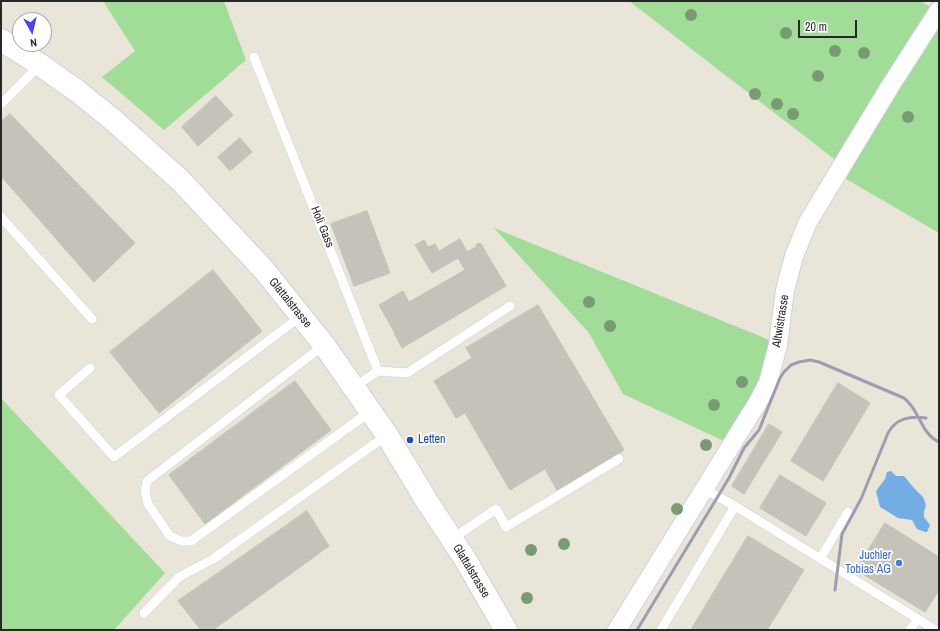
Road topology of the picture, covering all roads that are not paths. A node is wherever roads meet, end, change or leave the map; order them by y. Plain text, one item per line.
1 (939, 10) edge
2 (1, 40) edge
3 (254, 56) dead end
4 (39, 64) junction
5 (1, 104) edge
6 (1, 217) edge
7 (510, 306) dead end
8 (302, 316) junction
9 (92, 319) dead end
10 (324, 345) junction
11 (90, 368) dead end
12 (378, 371) junction
13 (354, 387) junction
14 (371, 411) junction
15 (387, 435) junction
16 (619, 460) dead end
17 (704, 489) junction
18 (735, 506) junction
19 (848, 512) dead end
20 (452, 539) junction
21 (820, 559) junction
22 (144, 613) dead end
23 (918, 620) junction
24 (506, 630) edge
25 (617, 630) edge
26 (661, 630) edge
27 (910, 630) edge
28 (935, 630) edge

1 - 17 street, Altwistrasse
2 - 4 street, Glattalstrasse
3 - 12 lane, Holi Gass
4 - 5 lane
4 - 8 street, Glattalstrasse
6 - 9 lane
7 - 12 lane
8 - 10 street, Glattalstrasse
8 - 11 lane
10 - 13 street, Glattalstrasse
10 - 14 lane
12 - 13 lane
13 - 14 street, Glattalstrasse
14 - 15 street, Glattalstrasse
15 - 20 street, Glattalstrasse
15 - 22 lane
16 - 20 lane
17 - 18 lane
17 - 25 street, Altwistrasse
18 - 21 lane
18 - 26 lane
19 - 21 lane
20 - 24 street, Glattalstrasse
21 - 23 lane
23 - 27 lane
23 - 28 lane

